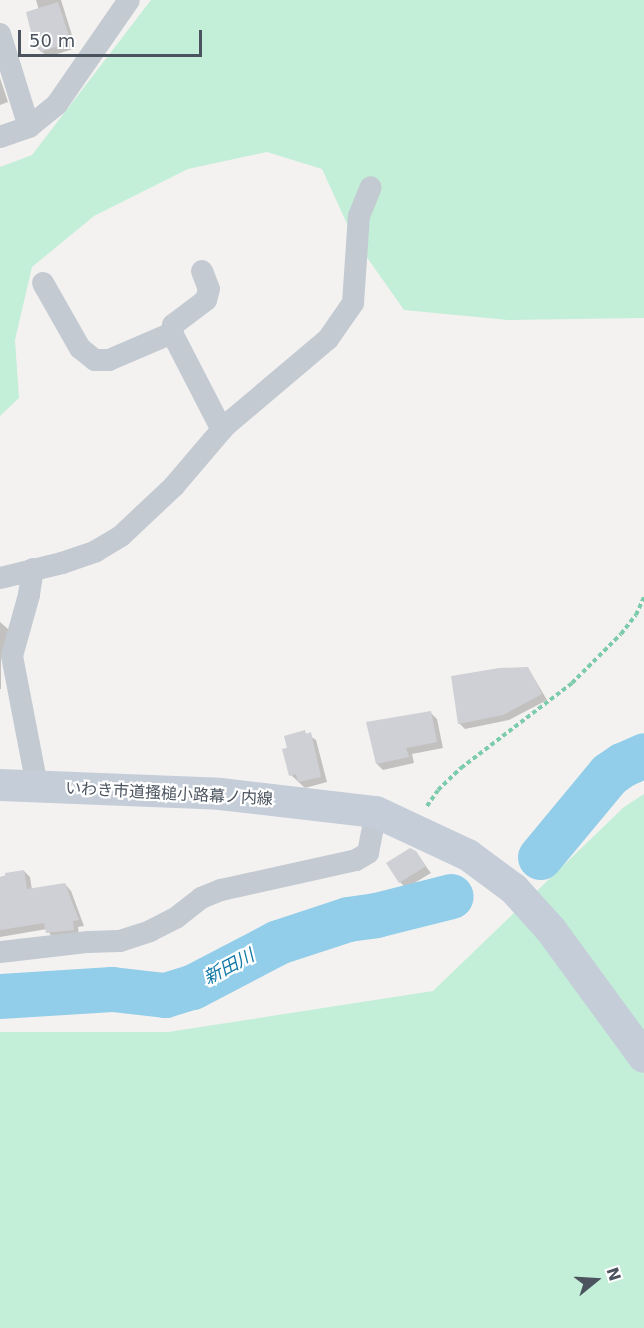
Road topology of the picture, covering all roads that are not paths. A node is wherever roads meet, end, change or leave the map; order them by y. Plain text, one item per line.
1 (129, 0) edge
2 (0, 34) edge
3 (29, 127) junction
4 (0, 137) edge
5 (371, 187) dead end
6 (202, 271) dead end
7 (43, 283) dead end
8 (172, 333) junction
9 (222, 430) junction
10 (33, 569) junction
11 (0, 578) edge
12 (0, 785) edge
13 (37, 786) junction
14 (376, 812) junction
15 (0, 952) edge
16 (644, 1058) edge

1 - 3 street
2 - 3 street
3 - 4 street
5 - 9 street
6 - 8 street
7 - 8 street
8 - 9 street
9 - 10 street
10 - 11 street
10 - 13 street
12 - 13 street, いわき市道搔槌小路幕ノ内線
13 - 14 street, いわき市道搔槌小路幕ノ内線
14 - 15 street
14 - 16 street, いわき市道搔槌小路幕ノ内線

